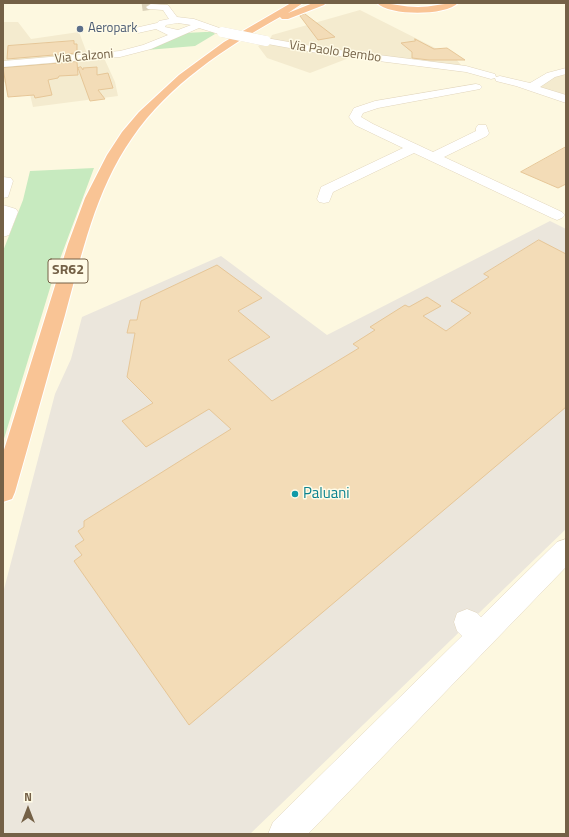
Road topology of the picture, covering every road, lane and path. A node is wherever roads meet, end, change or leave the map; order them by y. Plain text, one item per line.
1 (160, 3) edge
2 (298, 3) edge
3 (321, 3) edge
4 (324, 3) edge
5 (382, 3) edge
6 (389, 3) edge
7 (444, 3) edge
8 (453, 3) edge
9 (175, 5) edge
10 (310, 7) junction
11 (174, 20) junction
12 (191, 27) junction
13 (138, 30) dead end
14 (163, 32) junction
15 (235, 40) junction
16 (3, 64) edge
17 (454, 68) junction
18 (566, 71) edge
19 (486, 83) junction
20 (531, 88) junction
21 (566, 99) edge
22 (482, 128) dead end
23 (414, 148) junction
24 (433, 157) junction
25 (3, 181) edge
26 (3, 194) edge
27 (324, 199) dead end
28 (3, 210) edge
29 (563, 215) edge
30 (3, 232) edge
31 (3, 492) edge
32 (566, 550) edge
33 (285, 834) edge

1 - 11 street
2 - 15 highway
3 - 10 highway, SR62
4 - 10 highway
5 - 8 highway
6 - 7 highway
9 - 11 street
9 - 12 street
10 - 15 highway, SR62
11 - 12 street, Via Paolo Bembo
11 - 14 street, Via Paolo Bembo
12 - 14 street, Via Calzoni
12 - 17 street, Via Paolo Bembo, bridge
13 - 14 street
14 - 16 street, Via Calzoni
15 - 31 highway, SR62
17 - 19 street, Via Paolo Bembo
17 - 19 street, Via Paolo Bembo
18 - 20 street
19 - 20 street, Via Paolo Bembo
19 - 23 street, Via Paolo Bembo
20 - 21 street, Via Paolo Bembo
22 - 24 street
23 - 24 street
23 - 27 street
24 - 29 street
25 - 26 street
28 - 30 street
32 - 33 street

